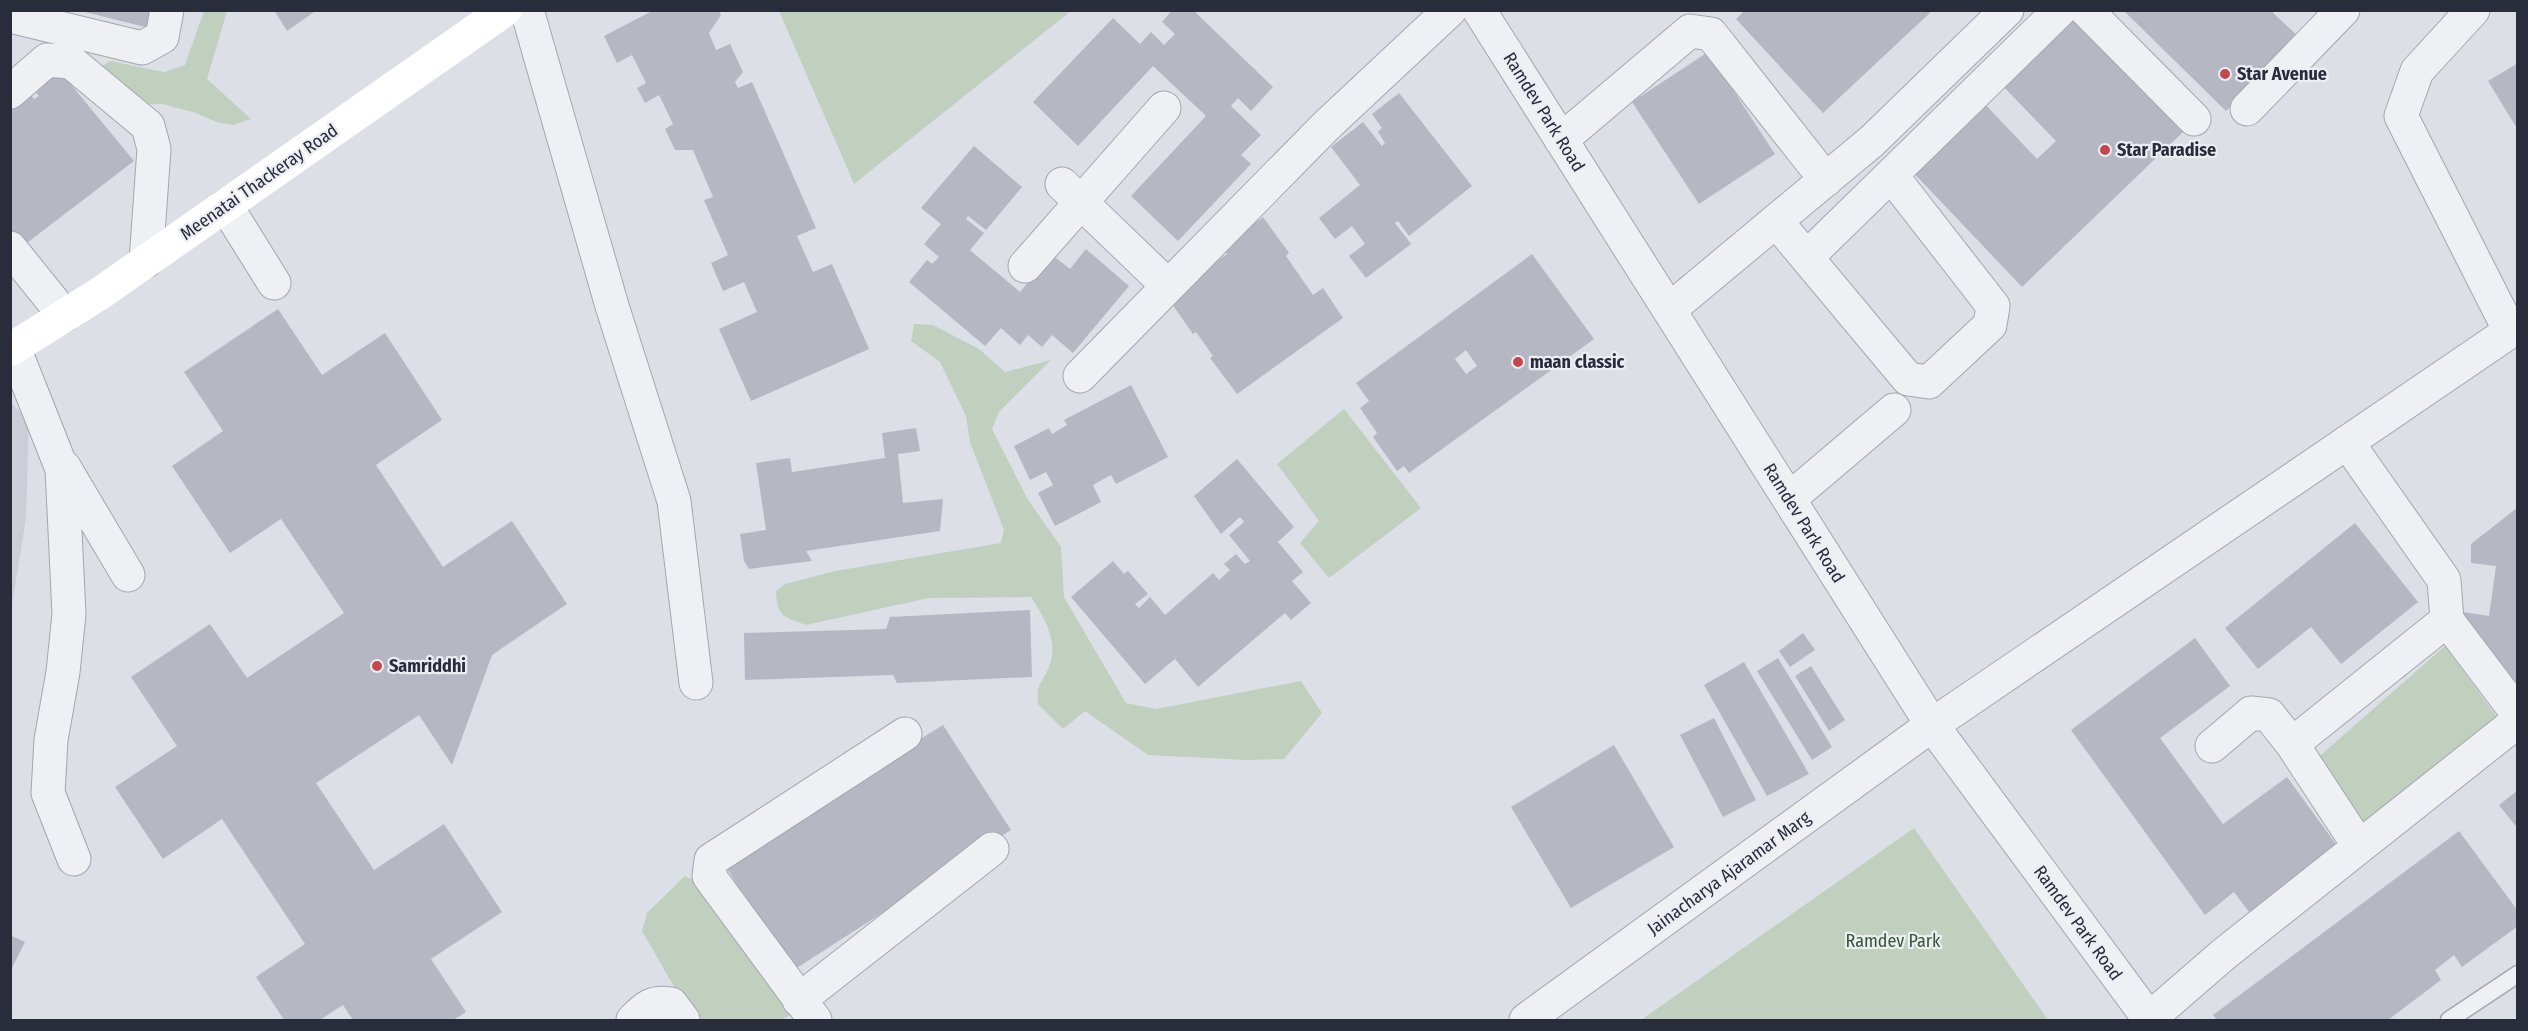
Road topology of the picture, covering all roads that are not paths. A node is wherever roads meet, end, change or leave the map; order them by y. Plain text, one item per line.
1 (167, 10) edge
2 (505, 10) edge
3 (527, 10) edge
4 (1450, 10) edge
5 (1479, 10) edge
6 (2007, 10) edge
7 (2060, 10) edge
8 (2086, 10) edge
9 (2343, 10) edge
10 (2473, 10) edge
11 (10, 16) edge
12 (10, 92) edge
13 (1164, 108) dead end
14 (2247, 109) dead end
15 (2194, 119) dead end
16 (1561, 140) junction
17 (1856, 154) junction
18 (1887, 178) junction
19 (1826, 180) junction
20 (1071, 193) junction
21 (226, 206) junction
22 (1776, 221) junction
23 (10, 248) edge
24 (1807, 257) junction
25 (146, 261) junction
26 (1025, 266) dead end
27 (274, 283) dead end
28 (1168, 286) junction
29 (1669, 310) junction
30 (64, 315) junction
31 (2514, 329) edge
32 (12, 349) edge
33 (1080, 376) dead end
34 (1894, 410) dead end
35 (2347, 442) junction
36 (57, 455) junction
37 (1789, 499) junction
38 (128, 575) dead end
39 (2447, 620) junction
40 (696, 683) dead end
41 (2517, 714) edge
42 (2517, 721) edge
43 (1932, 725) junction
44 (905, 734) dead end
45 (2292, 744) junction
46 (2212, 746) dead end
47 (2359, 846) junction
48 (992, 849) dead end
49 (74, 859) dead end
50 (2517, 974) edge
51 (807, 1010) edge
52 (633, 1020) edge
53 (683, 1020) edge
54 (1526, 1020) edge
55 (2149, 1020) edge
56 (2449, 1020) edge

1 - 11 street
2 - 21 street, Meenatai Thackeray Road
3 - 40 street
4 - 28 street
5 - 16 street, Ramdev Park Road
6 - 17 street
7 - 18 street
8 - 15 street
9 - 14 street
10 - 31 street
12 - 25 street
13 - 20 street
16 - 19 street
16 - 29 street, Ramdev Park Road
17 - 18 street
17 - 19 street
18 - 24 street
18 - 24 street
19 - 22 street
20 - 26 street
20 - 28 street
21 - 25 street, Meenatai Thackeray Road
21 - 27 street
22 - 24 street
22 - 29 street
23 - 30 street
25 - 30 street, Meenatai Thackeray Road
28 - 33 street
29 - 37 street, Ramdev Park Road
30 - 32 street, Meenatai Thackeray Road
31 - 35 street, Jainacharya Ajaramar Marg
32 - 36 street
34 - 37 street
35 - 39 street
35 - 43 street, Jainacharya Ajaramar Marg
36 - 38 street
36 - 49 street
37 - 43 street, Ramdev Park Road
39 - 41 street
39 - 45 street
42 - 47 street
43 - 54 street, Jainacharya Ajaramar Marg
43 - 55 street, Ramdev Park Road
44 - 51 street
45 - 46 street
45 - 47 street
47 - 55 street
48 - 51 street
50 - 56 lane
52 - 53 street

